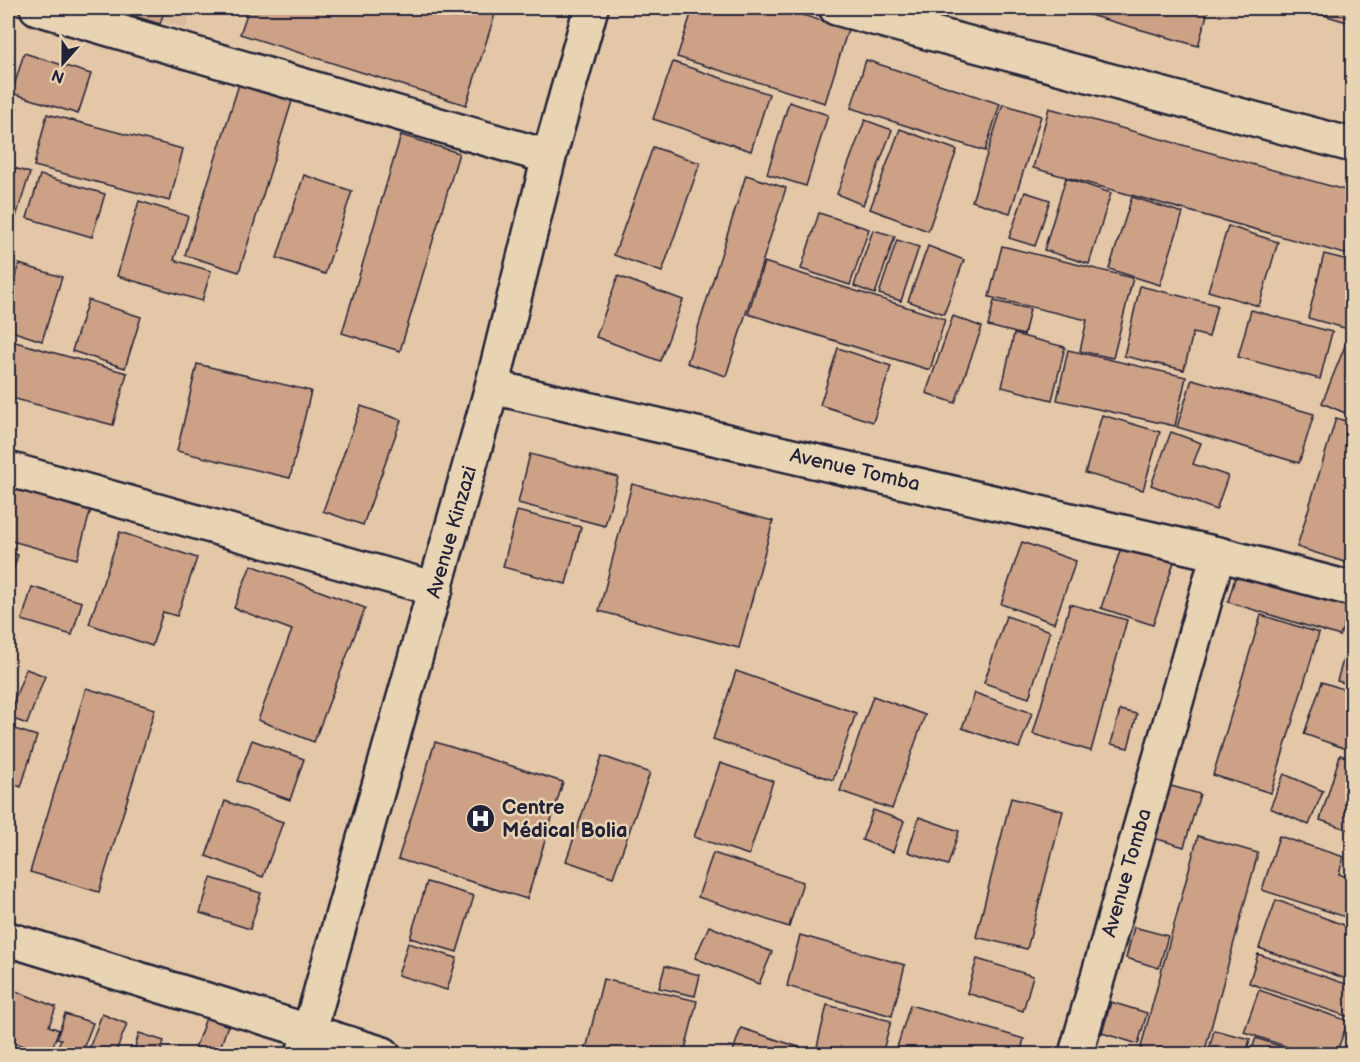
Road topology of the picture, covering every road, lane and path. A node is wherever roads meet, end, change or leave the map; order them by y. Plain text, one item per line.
1 (37, 8) edge
2 (591, 8) edge
3 (836, 8) edge
4 (1353, 145) edge
5 (549, 157) junction
6 (492, 387) junction
7 (8, 469) edge
8 (1218, 554) junction
9 (436, 589) junction
10 (1353, 589) edge
11 (8, 939) edge
12 (306, 1043) edge
13 (383, 1054) edge
14 (1076, 1054) edge

1 - 5 street
2 - 5 street, Avenue Kinzazi
3 - 4 street
5 - 6 street, Avenue Kinzazi
6 - 8 street, Avenue Tomba
6 - 9 street, Avenue Kinzazi
7 - 9 street
8 - 10 street, Avenue Tomba
8 - 14 street, Avenue Tomba
9 - 12 street, Avenue Kinzazi
11 - 12 street
12 - 13 street

